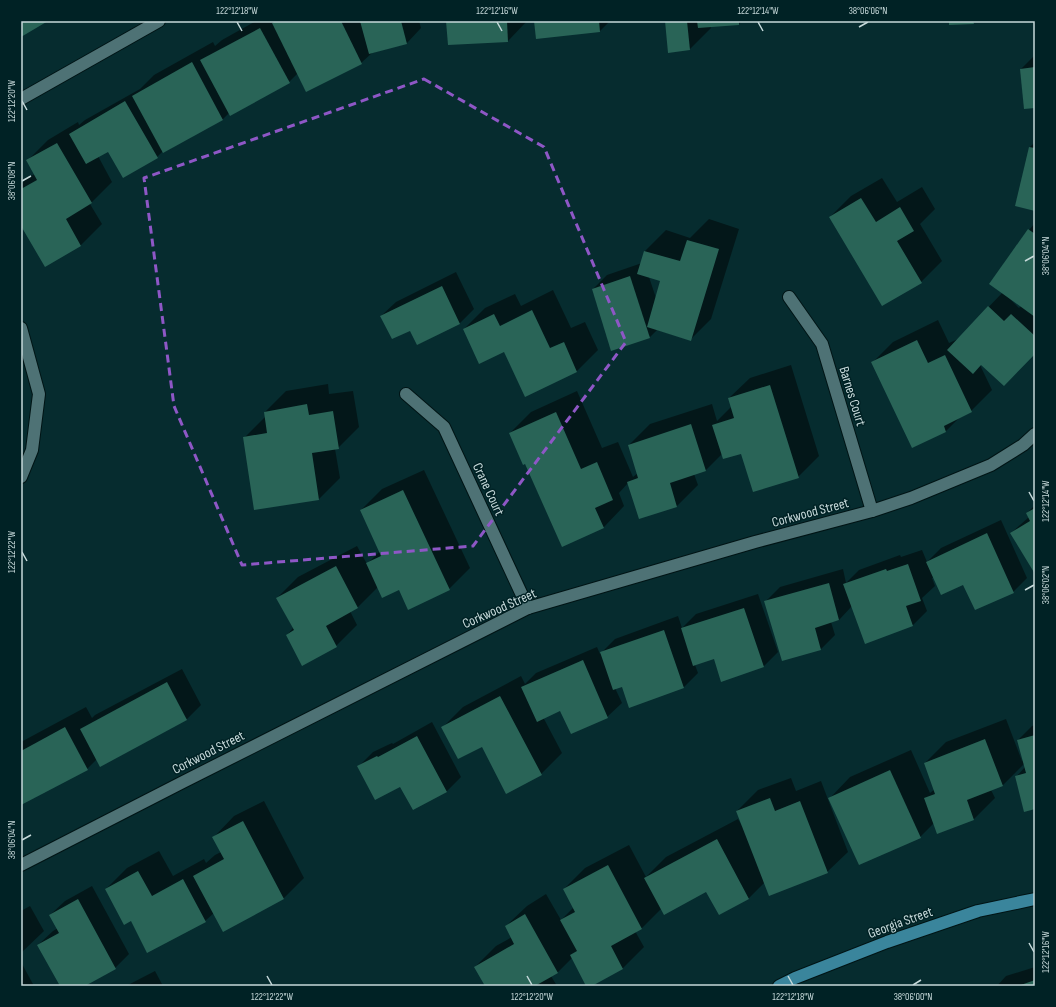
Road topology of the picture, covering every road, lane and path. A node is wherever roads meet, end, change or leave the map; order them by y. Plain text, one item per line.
1 (159, 21) edge
2 (21, 99) edge
3 (789, 297) dead end
4 (21, 328) edge
5 (406, 394) dead end
6 (1035, 434) edge
7 (21, 477) edge
8 (872, 511) junction
9 (528, 608) junction
10 (21, 865) edge
11 (1035, 899) edge
12 (779, 986) edge

1 - 2 street
3 - 8 street, Barnes Court
4 - 7 street
5 - 9 street, Crane Court
6 - 8 street, Corkwood Street
8 - 9 street, Corkwood Street
9 - 10 street, Corkwood Street
11 - 12 main road, Georgia Street

